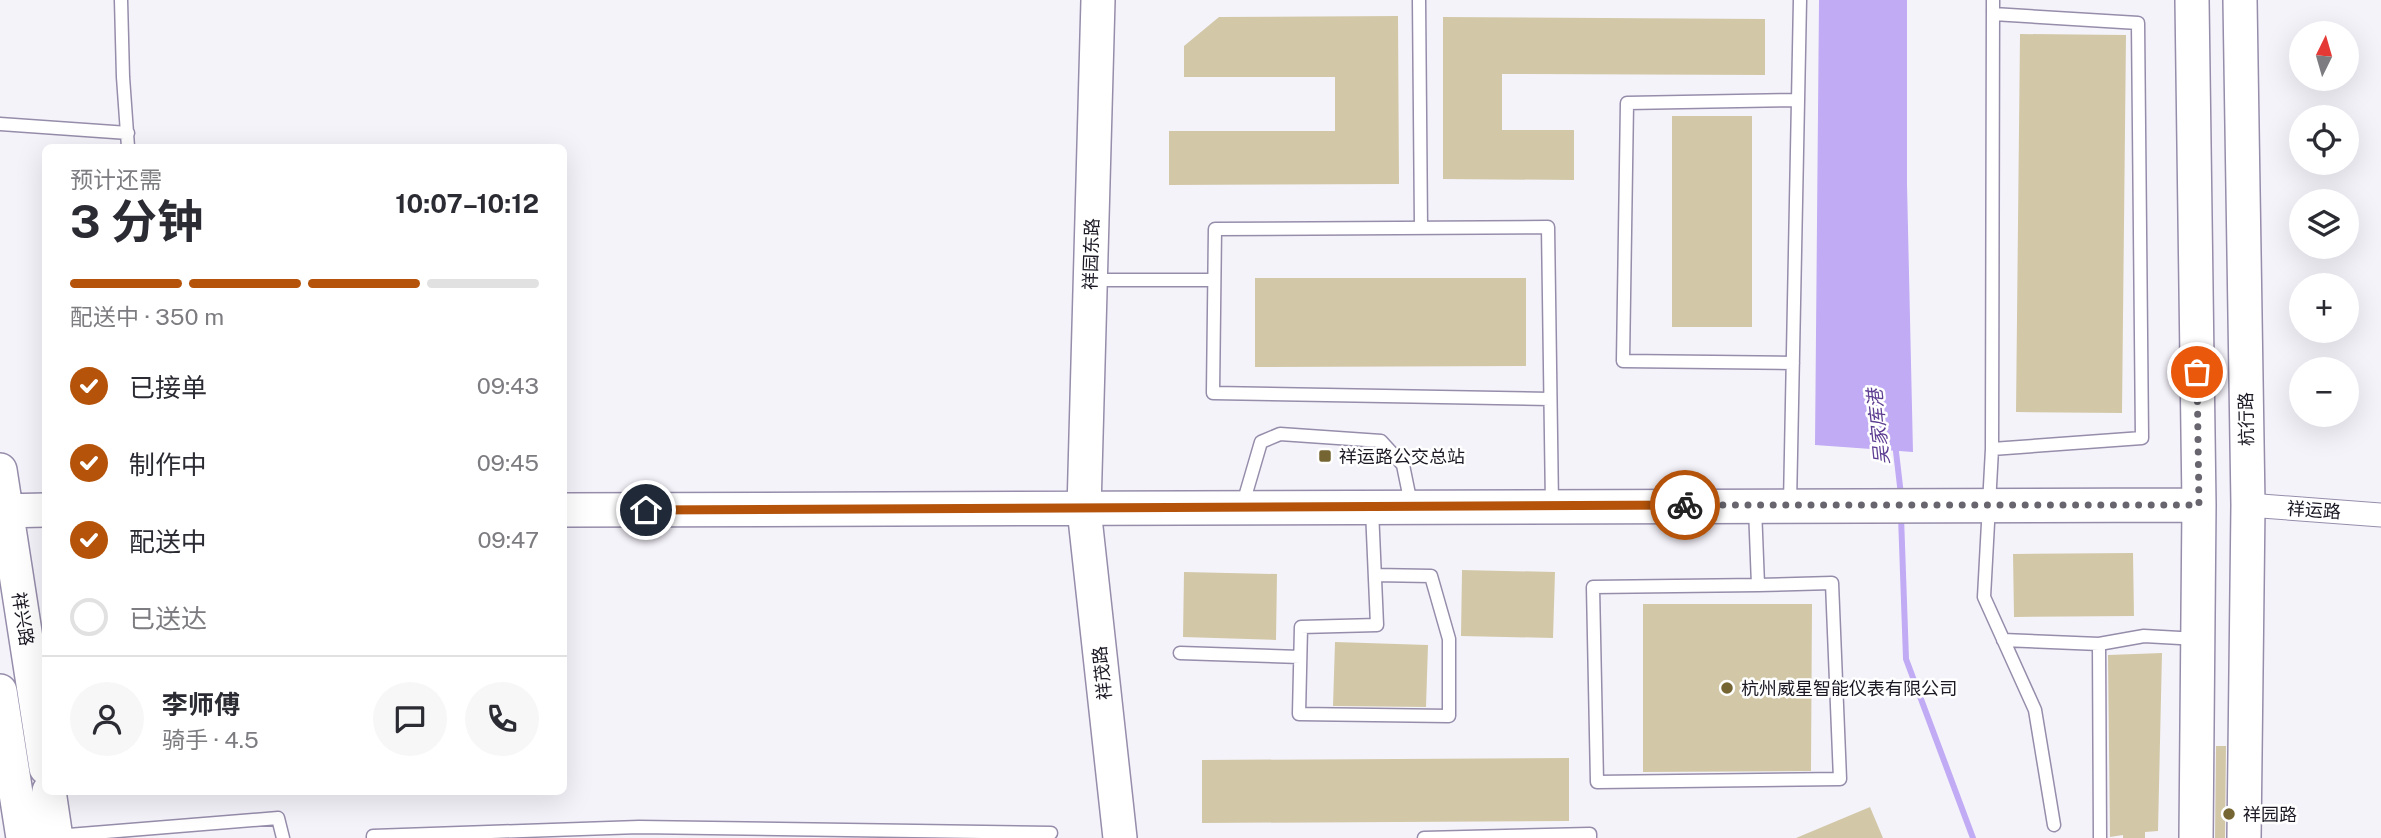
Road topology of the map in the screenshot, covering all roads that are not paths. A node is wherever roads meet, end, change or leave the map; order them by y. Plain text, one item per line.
1 (121, 0) edge
2 (1098, 0) edge
3 (1419, 0) edge
4 (1800, 0) edge
5 (1993, 0) edge
6 (2192, 0) edge
7 (2240, 0) edge
8 (1993, 14) junction
9 (1798, 100) junction
10 (0, 124) edge
11 (128, 133) junction
12 (128, 144) edge
13 (1421, 227) junction
14 (1090, 280) junction
15 (1214, 280) junction
16 (1793, 363) junction
17 (1550, 399) junction
18 (1992, 449) junction
19 (0, 470) edge
20 (1552, 505) junction
21 (1754, 505) junction
22 (1790, 505) junction
23 (2199, 505) junction
24 (2248, 505) junction
25 (1372, 506) junction
26 (1411, 506) junction
27 (1242, 507) junction
28 (1084, 509) junction
29 (3, 510) edge
30 (42, 510) edge
31 (567, 510) edge
32 (2381, 515) edge
33 (1375, 575) junction
34 (1758, 585) junction
35 (2198, 639) junction
36 (2003, 640) junction
37 (2099, 644) junction
38 (1180, 653) dead end
39 (1300, 657) junction
40 (0, 691) edge
41 (42, 744) edge
42 (50, 795) edge
43 (2054, 825) dead end
44 (641, 832) edge
45 (1051, 833) dead end
46 (56, 837) edge
47 (23, 838) edge
48 (283, 838) edge
49 (373, 838) edge
50 (1120, 838) edge
51 (1424, 838) edge
52 (1590, 838) edge
53 (2100, 838) edge
54 (2196, 838) edge
55 (2244, 838) edge

1 - 11 lane
2 - 14 street, 祥园东路
3 - 13 lane
4 - 9 lane
5 - 8 lane
6 - 23 street
7 - 24 street, 杭行路
8 - 18 lane
8 - 18 lane
9 - 16 lane
9 - 16 lane
10 - 11 lane
11 - 12 lane
13 - 15 lane
13 - 17 lane
14 - 15 lane
14 - 28 street, 祥园东路
15 - 17 lane
16 - 22 lane
17 - 20 lane
18 - 36 lane
19 - 29 street, 祥兴路
20 - 21 street
20 - 26 street
21 - 22 street
21 - 34 lane
22 - 23 street
23 - 35 street
24 - 32 street, 祥运路
24 - 55 street, 杭行路
25 - 26 street
25 - 27 street
25 - 33 lane
26 - 27 lane
27 - 28 street
28 - 31 street
28 - 50 street, 祥茂路
29 - 30 street
29 - 41 street, 祥兴路
33 - 39 lane
33 - 39 lane
34 - 34 lane
35 - 37 lane
35 - 54 street
36 - 37 lane
36 - 43 lane
37 - 53 lane
38 - 39 lane
40 - 47 street
42 - 46 street
44 - 45 lane
44 - 49 lane
46 - 48 lane
51 - 52 lane

